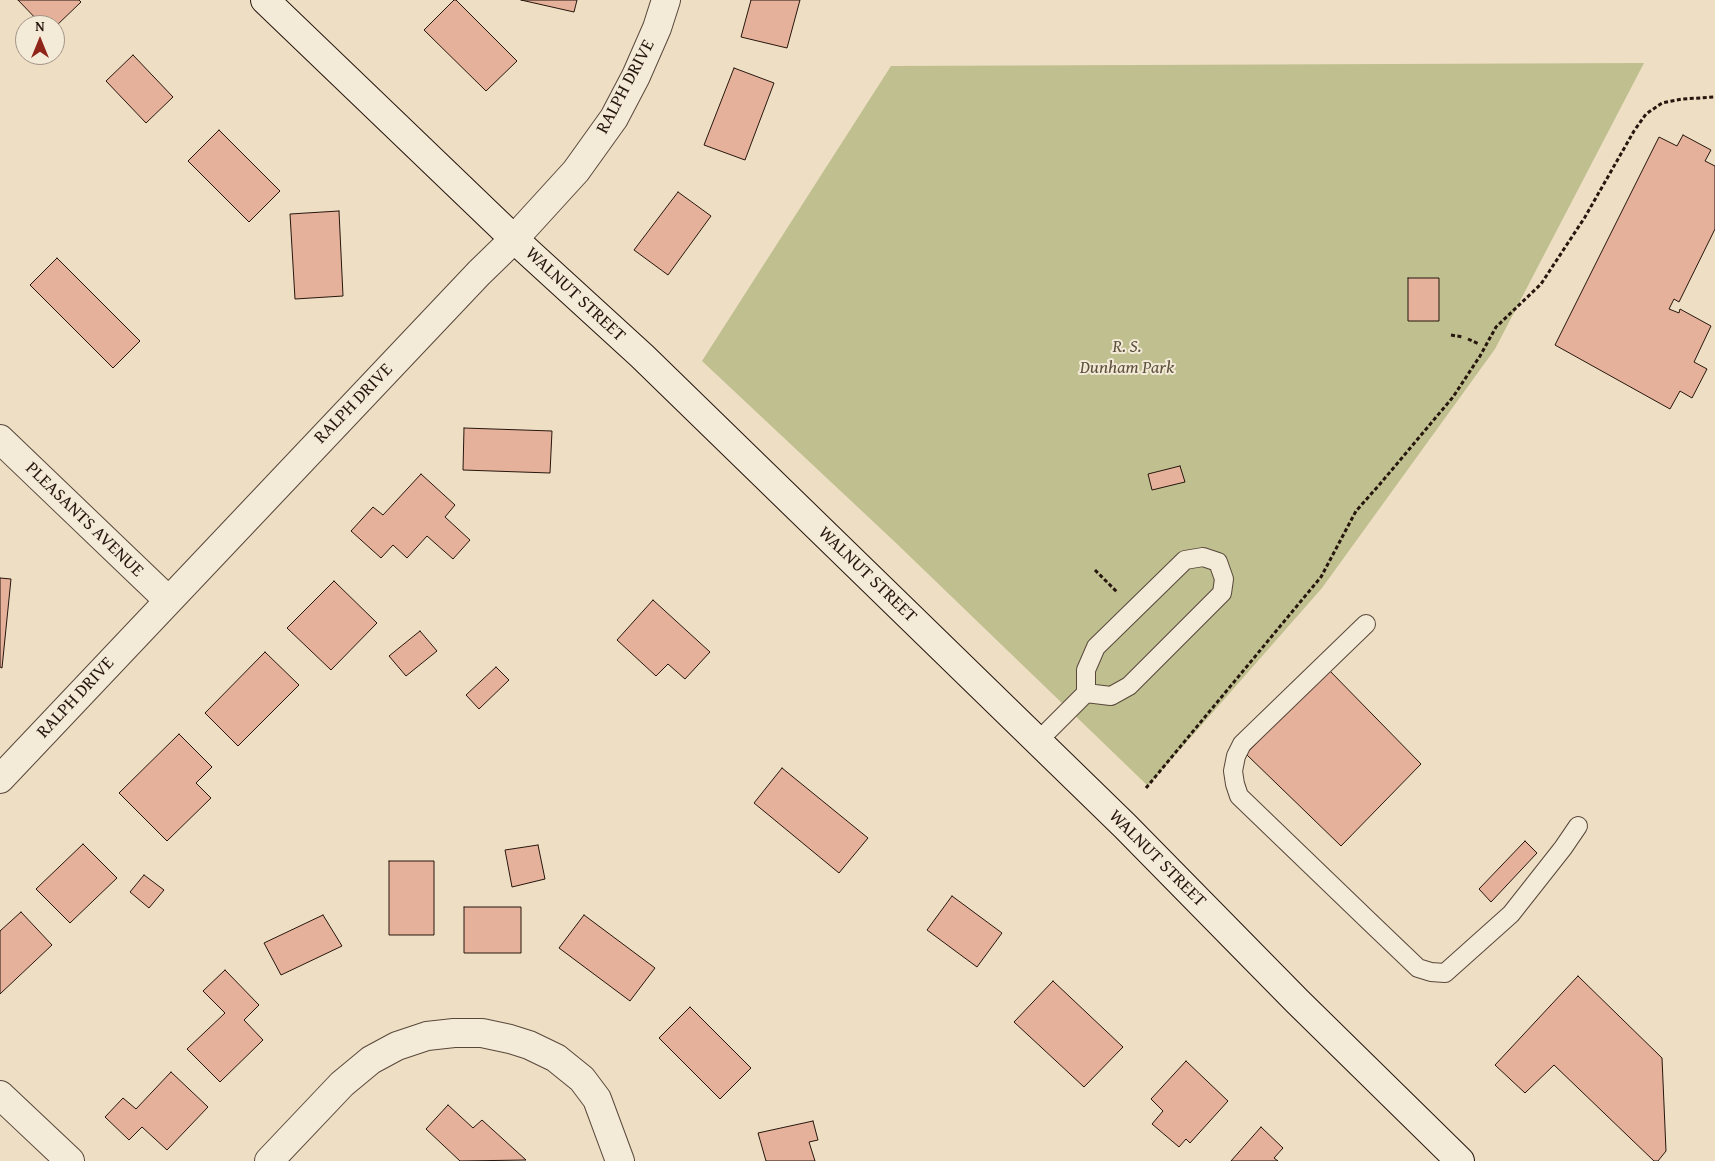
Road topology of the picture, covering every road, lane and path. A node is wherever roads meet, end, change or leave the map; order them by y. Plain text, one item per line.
1 (265, 0) edge
2 (666, 0) edge
3 (1715, 98) edge
4 (514, 239) junction
5 (1450, 336) dead end
6 (1463, 337) dead end
7 (1468, 339) dead end
8 (1479, 344) dead end
9 (0, 439) edge
10 (1095, 570) dead end
11 (168, 600) junction
12 (1135, 610) junction
13 (1366, 624) dead end
14 (1086, 693) junction
15 (1038, 741) junction
16 (0, 779) edge
17 (1146, 788) dead end
18 (1578, 826) dead end
19 (0, 1095) edge
20 (70, 1161) edge
21 (268, 1161) edge
22 (620, 1161) edge
23 (1460, 1161) edge

1 - 4 street, WALNUT STREET
2 - 4 street, RALPH DRIVE
3 - 17 path
4 - 11 street, RALPH DRIVE
4 - 15 street, WALNUT STREET
5 - 6 path
7 - 8 path
9 - 11 street, PLEASANTS AVENUE
10 - 12 path
11 - 16 street, RALPH DRIVE
12 - 14 lane
12 - 14 lane
13 - 18 lane
14 - 15 lane
15 - 23 street, WALNUT STREET
19 - 20 street
21 - 22 street

